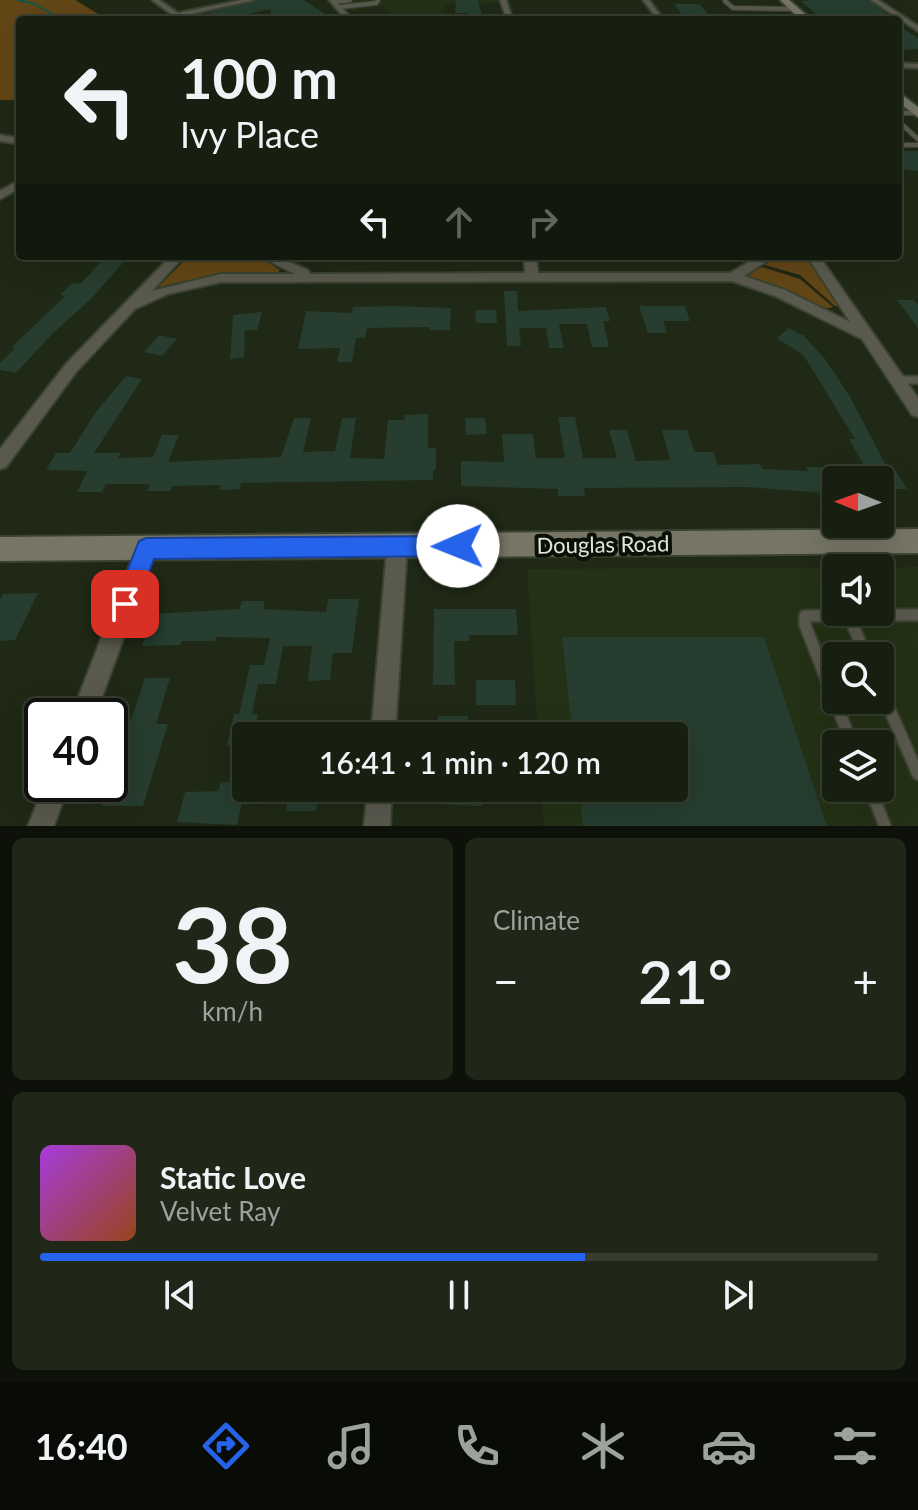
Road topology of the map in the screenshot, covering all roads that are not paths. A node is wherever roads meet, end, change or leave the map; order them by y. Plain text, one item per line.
1 (155, 0) edge
2 (251, 0) edge
3 (350, 0) edge
4 (378, 0) edge
5 (497, 0) edge
6 (503, 0) edge
7 (784, 0) edge
8 (874, 0) edge
9 (725, 1) edge
10 (336, 3) edge
11 (794, 9) junction
12 (178, 16) edge
13 (189, 16) edge
14 (802, 16) edge
15 (898, 16) edge
16 (902, 99) edge
17 (918, 113) edge
18 (902, 125) edge
19 (918, 142) edge
20 (174, 260) edge
21 (274, 260) edge
22 (530, 260) edge
23 (761, 260) edge
24 (816, 260) edge
25 (337, 277) junction
26 (733, 277) junction
27 (532, 278) junction
28 (126, 308) junction
29 (868, 336) junction
30 (897, 380) junction
31 (918, 380) edge
32 (918, 411) edge
33 (0, 462) edge
34 (918, 541) edge
35 (397, 547) junction
36 (0, 549) edge
37 (146, 549) junction
38 (894, 615) edge
39 (918, 615) edge
40 (822, 616) edge
41 (90, 698) edge
42 (891, 714) edge
43 (384, 722) edge
44 (846, 730) edge
45 (918, 774) edge
46 (50, 802) edge
47 (379, 802) edge
48 (876, 802) edge
49 (41, 826) edge
50 (377, 826) edge
51 (885, 826) edge

1 - 12 street
2 - 13 street
3 - 10 lane
4 - 10 lane
5 - 6 lane
7 - 11 street
8 - 15 street
9 - 11 lane
11 - 14 street
16 - 17 street
18 - 19 lane
20 - 28 street
21 - 25 street
22 - 27 street
23 - 26 street
24 - 29 street
25 - 27 street
25 - 28 street
26 - 27 street
26 - 29 street
28 - 33 street
29 - 30 street
30 - 31 lane
30 - 32 street
34 - 35 street, Douglas Road
35 - 37 street, Douglas Road
35 - 43 street
36 - 37 street, Douglas Road
37 - 41 street
38 - 39 lane
40 - 44 lane
42 - 45 lane
46 - 49 street
47 - 50 street
48 - 51 lane

